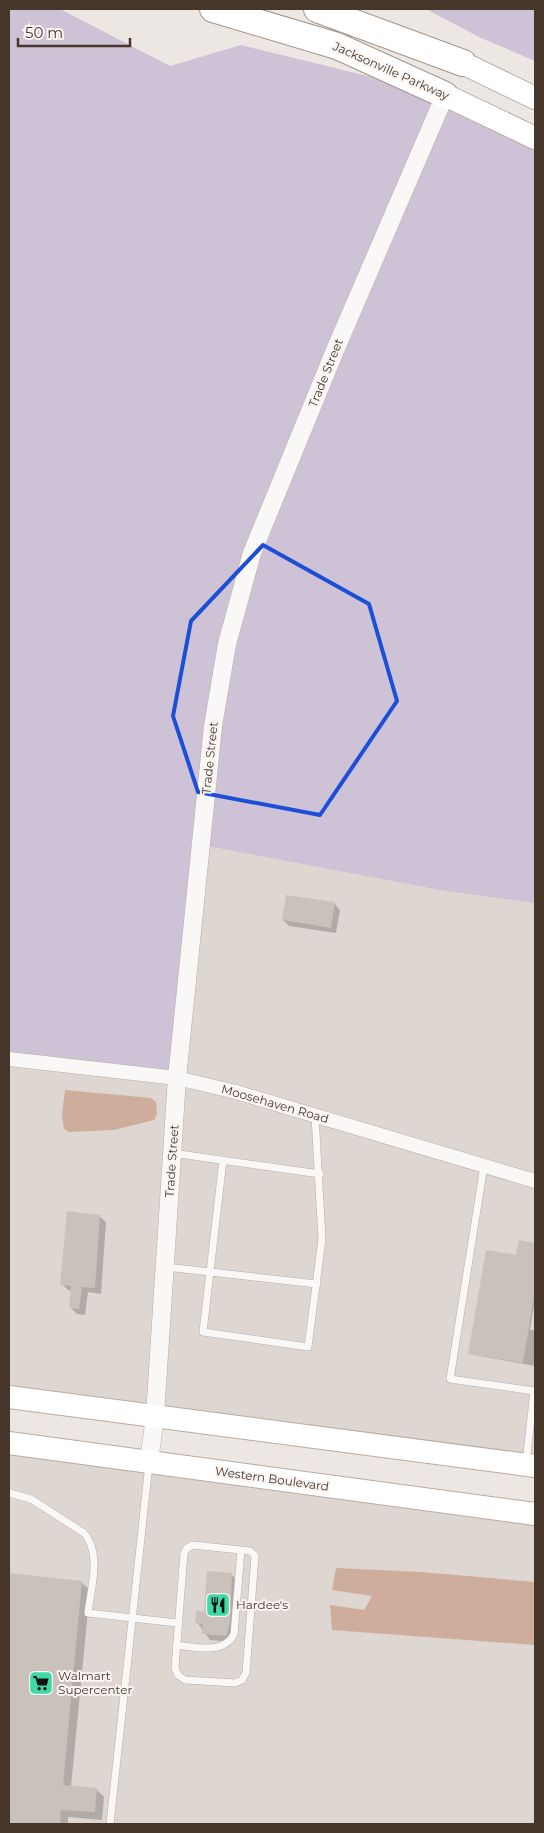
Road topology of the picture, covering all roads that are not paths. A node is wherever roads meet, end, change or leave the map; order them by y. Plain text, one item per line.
1 (213, 9) edge
2 (317, 9) edge
3 (350, 9) edge
4 (464, 63) junction
5 (445, 95) junction
6 (535, 98) edge
7 (535, 138) edge
8 (9, 1059) edge
9 (177, 1078) junction
10 (315, 1116) junction
11 (172, 1153) junction
12 (223, 1160) junction
13 (484, 1166) junction
14 (320, 1174) junction
15 (535, 1181) edge
16 (165, 1267) junction
17 (212, 1272) junction
18 (317, 1284) junction
19 (535, 1391) edge
20 (9, 1397) edge
21 (155, 1416) junction
22 (9, 1443) edge
23 (149, 1462) junction
24 (530, 1465) edge
25 (9, 1493) edge
26 (535, 1514) edge
27 (241, 1550) junction
28 (132, 1617) junction
29 (177, 1623) junction
30 (176, 1645) junction
31 (110, 1824) edge

1 - 5 highway, Jacksonville Parkway
2 - 4 highway
3 - 4 main road
4 - 6 main road
5 - 7 main road, Jacksonville Parkway
5 - 9 street, Trade Street
8 - 9 street, Moosehaven Road
9 - 10 street, Moosehaven Road
9 - 11 street, Trade Street
10 - 13 street, Moosehaven Road
10 - 14 lane
11 - 12 lane
11 - 16 street, Trade Street
12 - 14 lane
12 - 17 lane
13 - 15 street, Moosehaven Road
13 - 19 lane
14 - 18 lane
16 - 17 lane
16 - 21 street, Trade Street
17 - 18 lane
17 - 18 lane
19 - 24 lane
20 - 21 main road
21 - 23 street, Trade Street
21 - 24 main road
22 - 23 main road, Western Boulevard
23 - 26 main road, Western Boulevard
23 - 28 lane
25 - 28 lane
27 - 29 lane
27 - 30 lane
27 - 30 lane
28 - 29 lane
28 - 31 lane
29 - 30 lane

